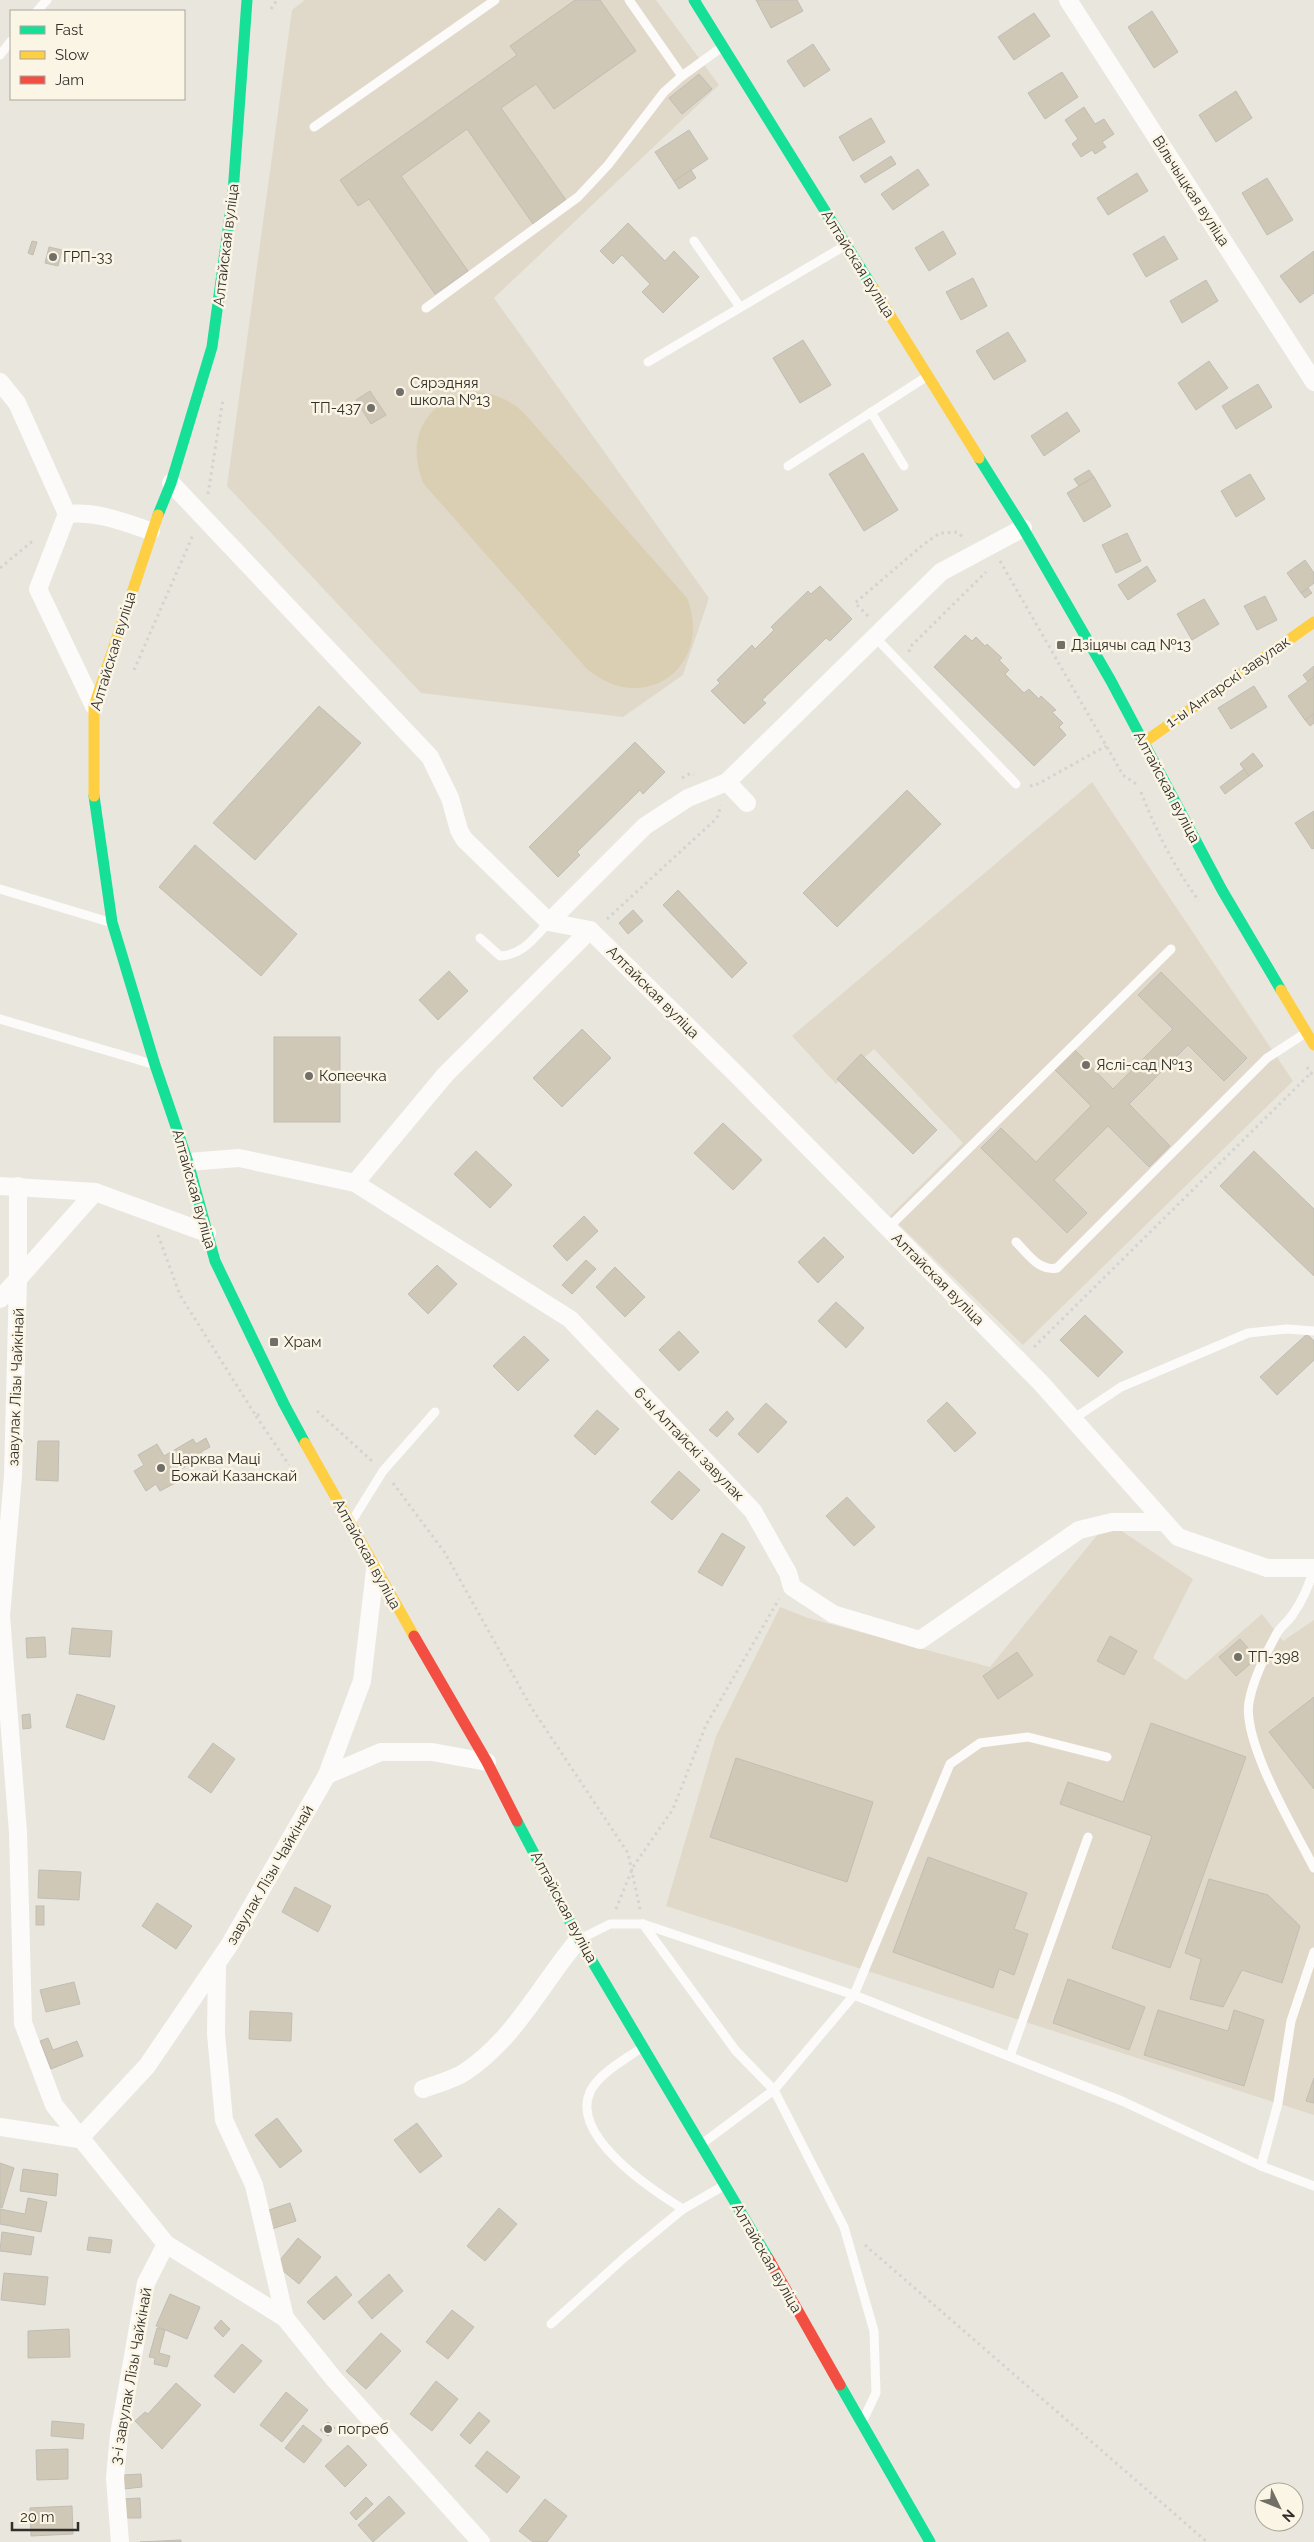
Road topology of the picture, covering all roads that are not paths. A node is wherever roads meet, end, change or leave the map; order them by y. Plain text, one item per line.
1 (47, 0) edge
2 (247, 0) edge
3 (494, 0) edge
4 (628, 0) edge
5 (694, 0) edge
6 (1068, 0) edge
7 (38, 10) edge
8 (10, 42) edge
9 (723, 46) junction
10 (0, 54) edge
11 (682, 76) junction
12 (314, 128) dead end
13 (694, 241) dead end
14 (846, 245) junction
15 (740, 307) junction
16 (426, 308) dead end
17 (648, 362) dead end
18 (928, 375) junction
19 (0, 382) edge
20 (1314, 382) edge
21 (871, 412) junction
22 (788, 466) dead end
23 (904, 466) dead end
24 (171, 484) junction
25 (67, 514) junction
26 (1023, 528) junction
27 (151, 531) junction
28 (1314, 622) edge
29 (874, 629) junction
30 (94, 706) junction
31 (1143, 743) junction
32 (727, 782) junction
33 (1021, 784) road end
34 (747, 802) dead end
35 (0, 889) edge
36 (112, 922) junction
37 (549, 922) junction
38 (590, 930) junction
39 (480, 938) dead end
40 (1171, 949) dead end
41 (0, 1019) edge
42 (1312, 1035) edge
43 (155, 1065) junction
44 (188, 1162) junction
45 (355, 1183) junction
46 (0, 1186) edge
47 (18, 1186) junction
48 (95, 1192) junction
49 (888, 1228) junction
50 (208, 1233) junction
51 (1016, 1242) dead end
52 (18, 1279) junction
53 (0, 1298) edge
54 (1314, 1331) edge
55 (435, 1412) dead end
56 (1073, 1419) junction
57 (1164, 1522) junction
58 (351, 1524) junction
59 (1314, 1569) edge
60 (375, 1570) junction
61 (5, 1734) edge
62 (1107, 1757) dead end
63 (486, 1762) junction
64 (327, 1775) junction
65 (1088, 1838) dead end
66 (1314, 1868) edge
67 (643, 1924) junction
68 (579, 1939) junction
69 (1314, 1952) edge
70 (217, 1964) junction
71 (854, 1995) junction
72 (644, 2046) junction
73 (1010, 2056) junction
74 (423, 2089) dead end
75 (774, 2090) junction
76 (0, 2126) edge
77 (79, 2139) junction
78 (702, 2144) junction
79 (1261, 2166) junction
80 (726, 2185) junction
81 (1314, 2186) edge
82 (683, 2209) junction
83 (166, 2244) junction
84 (285, 2318) junction
85 (551, 2324) dead end
86 (862, 2423) junction
87 (120, 2542) edge
88 (481, 2542) edge
89 (930, 2542) edge

1 - 7 lane
2 - 24 main road, Алтайская вуліца
3 - 12 lane
4 - 11 lane
5 - 9 main road, Алтайская вуліца
6 - 20 street, Вільчыцкая вуліца
8 - 10 lane
9 - 11 lane
9 - 14 main road, Алтайская вуліца
11 - 16 lane
13 - 15 lane
14 - 15 lane
14 - 18 main road, Алтайская вуліца
15 - 17 lane
18 - 21 lane
18 - 26 main road, Алтайская вуліца
19 - 25 street
21 - 22 lane
21 - 23 lane
24 - 27 main road, Алтайская вуліца
24 - 37 street
25 - 27 street
25 - 30 street
26 - 29 street
26 - 31 main road, Алтайская вуліца
27 - 30 main road, Алтайская вуліца
28 - 31 main road, 1-ы Ангарскі завулак
29 - 32 street
29 - 33 lane
30 - 36 main road, Алтайская вуліца
31 - 42 main road, Алтайская вуліца
32 - 34 street
32 - 37 street
35 - 36 lane
36 - 43 main road, Алтайская вуліца
37 - 38 street
37 - 39 lane
38 - 45 street
38 - 49 street, Алтайская вуліца
40 - 49 lane
41 - 43 lane
42 - 51 lane
43 - 44 main road, Алтайская вуліца
44 - 45 street, 6-ы Алтайскі завулак
44 - 50 main road, Алтайская вуліца
45 - 57 street, 6-ы Алтайскі завулак
46 - 47 street
47 - 48 street
47 - 52 street, завулак Лізы Чайкінай
48 - 50 street
48 - 52 street, завулак Лізы Чайкінай
49 - 56 street, Алтайская вуліца
50 - 58 main road, Алтайская вуліца
52 - 53 street, завулак Лізы Чайкінай
52 - 61 street, завулак Лізы Чайкінай
54 - 56 lane
55 - 58 lane
56 - 57 street, Алтайская вуліца
57 - 59 street, Алтайская вуліца
58 - 60 main road, Алтайская вуліца
59 - 66 lane
60 - 63 main road, Алтайская вуліца
60 - 64 street, завулак Лізы Чайкінай
61 - 77 street, завулак Лізы Чайкінай
62 - 71 lane
63 - 64 street
63 - 68 main road, Алтайская вуліца
64 - 70 street, завулак Лізы Чайкінай
65 - 73 lane
67 - 68 lane
67 - 71 lane
67 - 75 lane
68 - 72 main road, Алтайская вуліца
68 - 74 street
69 - 79 lane
70 - 77 street, завулак Лізы Чайкінай
70 - 84 street
71 - 73 lane
71 - 75 lane
72 - 78 main road, Алтайская вуліца
72 - 82 lane
73 - 79 lane
75 - 78 lane
75 - 86 lane
76 - 77 street
77 - 83 street, завулак Лізы Чайкінай
78 - 80 main road, Алтайская вуліца
79 - 81 lane
80 - 82 lane
80 - 86 main road, Алтайская вуліца
82 - 85 lane
83 - 84 street, завулак Лізы Чайкінай
83 - 87 street, 3-і завулак Лізы Чайкінай
84 - 88 street, завулак Лізы Чайкінай
86 - 89 main road, Алтайская вуліца

